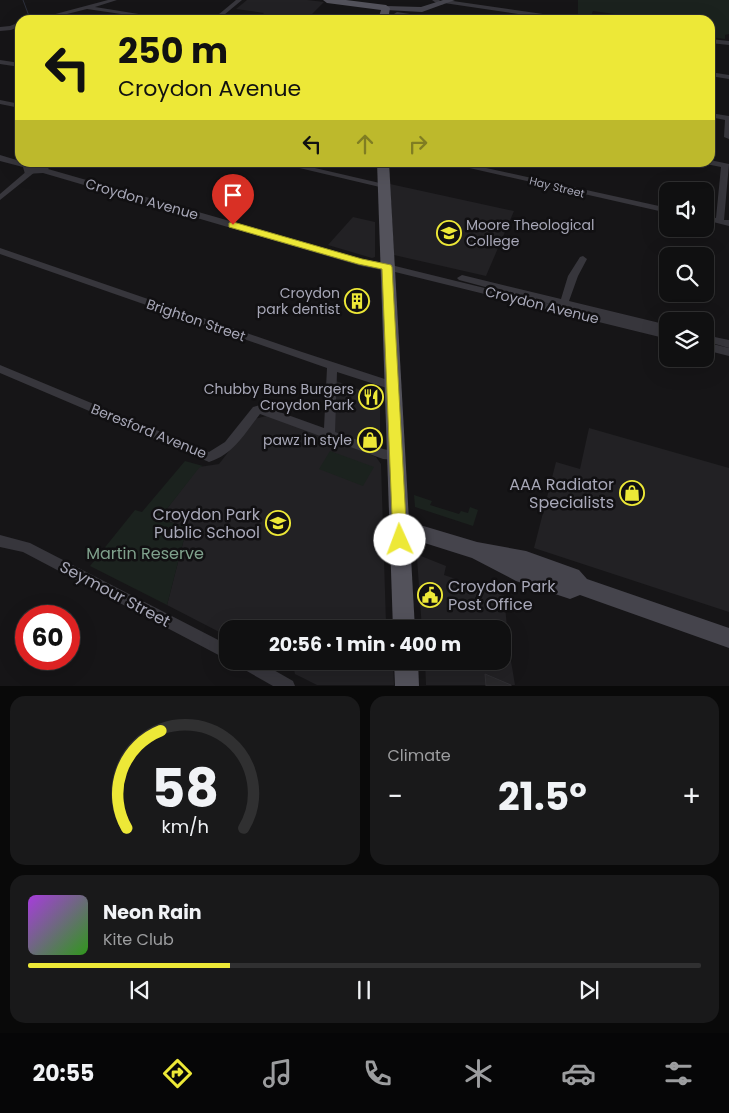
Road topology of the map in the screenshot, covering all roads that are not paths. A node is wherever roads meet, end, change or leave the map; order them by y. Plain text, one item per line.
1 (114, 0) edge
2 (239, 0) edge
3 (327, 0) edge
4 (359, 2) edge
5 (443, 2) edge
6 (87, 7) junction
7 (386, 8) junction
8 (397, 14) dead end
9 (56, 15) edge
10 (140, 15) edge
11 (221, 15) edge
12 (384, 15) edge
13 (404, 15) edge
14 (535, 15) edge
15 (15, 26) edge
16 (11, 28) junction
17 (0, 29) edge
18 (15, 29) edge
19 (715, 42) edge
20 (729, 43) edge
21 (0, 62) edge
22 (15, 64) edge
23 (715, 75) edge
24 (729, 77) edge
25 (0, 102) edge
26 (15, 105) edge
27 (715, 116) edge
28 (729, 118) edge
29 (728, 136) dead end
30 (0, 158) edge
31 (15, 162) edge
32 (727, 166) edge
33 (37, 167) edge
34 (299, 167) edge
35 (383, 167) edge
36 (469, 167) edge
37 (384, 186) junction
38 (0, 198) edge
39 (659, 209) edge
40 (724, 222) edge
41 (0, 251) edge
42 (582, 259) dead end
43 (387, 267) junction
44 (563, 307) junction
45 (659, 327) edge
46 (659, 334) edge
47 (714, 341) edge
48 (729, 346) edge
49 (714, 348) edge
50 (729, 352) edge
51 (332, 367) junction
52 (0, 369) edge
53 (393, 386) junction
54 (329, 435) junction
55 (396, 455) junction
56 (400, 527) junction
57 (0, 541) edge
58 (404, 620) edge
59 (729, 638) edge
60 (219, 648) edge
61 (259, 670) edge
62 (406, 670) edge
63 (288, 686) edge
64 (407, 686) edge

1 - 6 street
2 - 11 street
3 - 4 main road
4 - 7 main road
5 - 7 main road
5 - 14 street
6 - 9 street
6 - 10 street
7 - 12 main road
8 - 13 street
15 - 16 street
16 - 17 street
16 - 18 street
19 - 20 street
21 - 22 street
23 - 24 street
25 - 26 street
27 - 28 street
28 - 29 street
30 - 31 street, Croydon Avenue
32 - 40 street
33 - 38 street
33 - 43 street, Croydon Avenue
34 - 37 street
35 - 37 main road
36 - 39 street, Hay Street
37 - 43 main road
41 - 51 street, Brighton Street
42 - 44 street
43 - 44 street, Croydon Avenue
43 - 53 main road
44 - 45 street, Croydon Avenue
44 - 46 street, Croydon Avenue
47 - 48 street
48 - 50 street
49 - 50 street
51 - 53 street, Brighton Street
51 - 54 street
52 - 54 street, Beresford Avenue
53 - 55 main road
54 - 55 street, Beresford Avenue
55 - 56 main road
56 - 58 main road
56 - 59 main road
57 - 60 street, Seymour Street
61 - 63 street
62 - 64 main road

